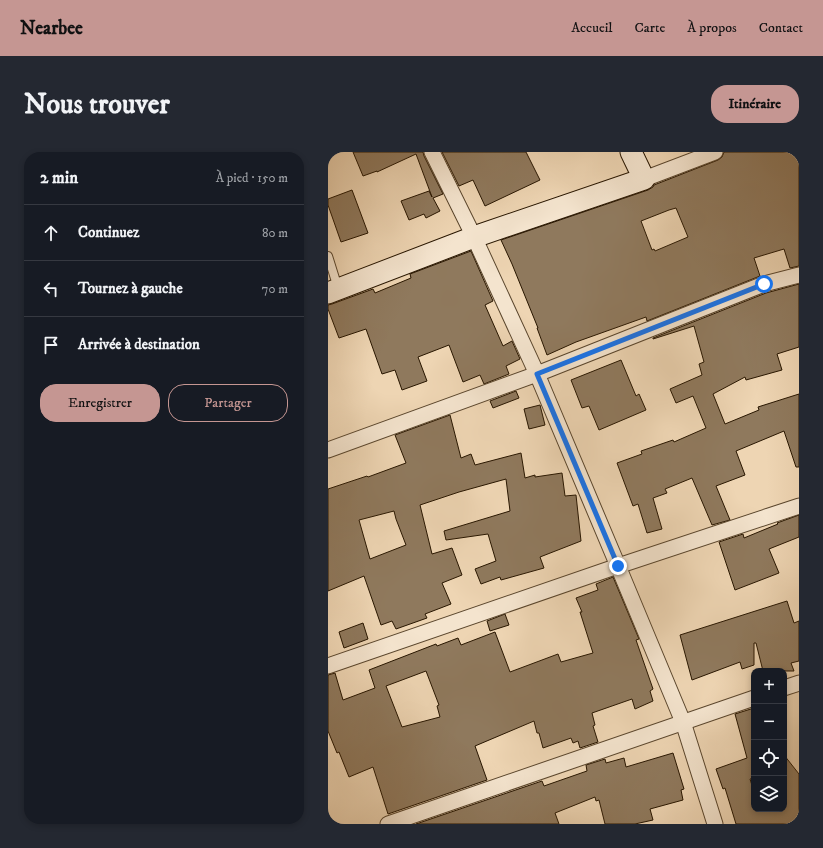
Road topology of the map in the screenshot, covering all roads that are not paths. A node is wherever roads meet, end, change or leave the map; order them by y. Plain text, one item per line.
1 (432, 152) edge
2 (630, 152) edge
3 (715, 152) edge
4 (644, 179) junction
5 (474, 237) junction
6 (328, 256) edge
7 (799, 275) edge
8 (333, 291) edge
9 (537, 374) junction
10 (328, 450) edge
11 (799, 506) edge
12 (618, 566) junction
13 (328, 666) edge
14 (799, 683) edge
15 (787, 687) edge
16 (751, 699) edge
17 (683, 722) junction
18 (388, 824) edge
19 (715, 824) edge

1 - 5 street
2 - 4 street
3 - 4 street
4 - 5 street
5 - 8 street
5 - 9 street
6 - 8 lane
7 - 9 street
9 - 10 street
9 - 12 street
11 - 12 street
12 - 13 street
12 - 17 street
14 - 15 street
16 - 17 street
17 - 18 street
17 - 19 street

